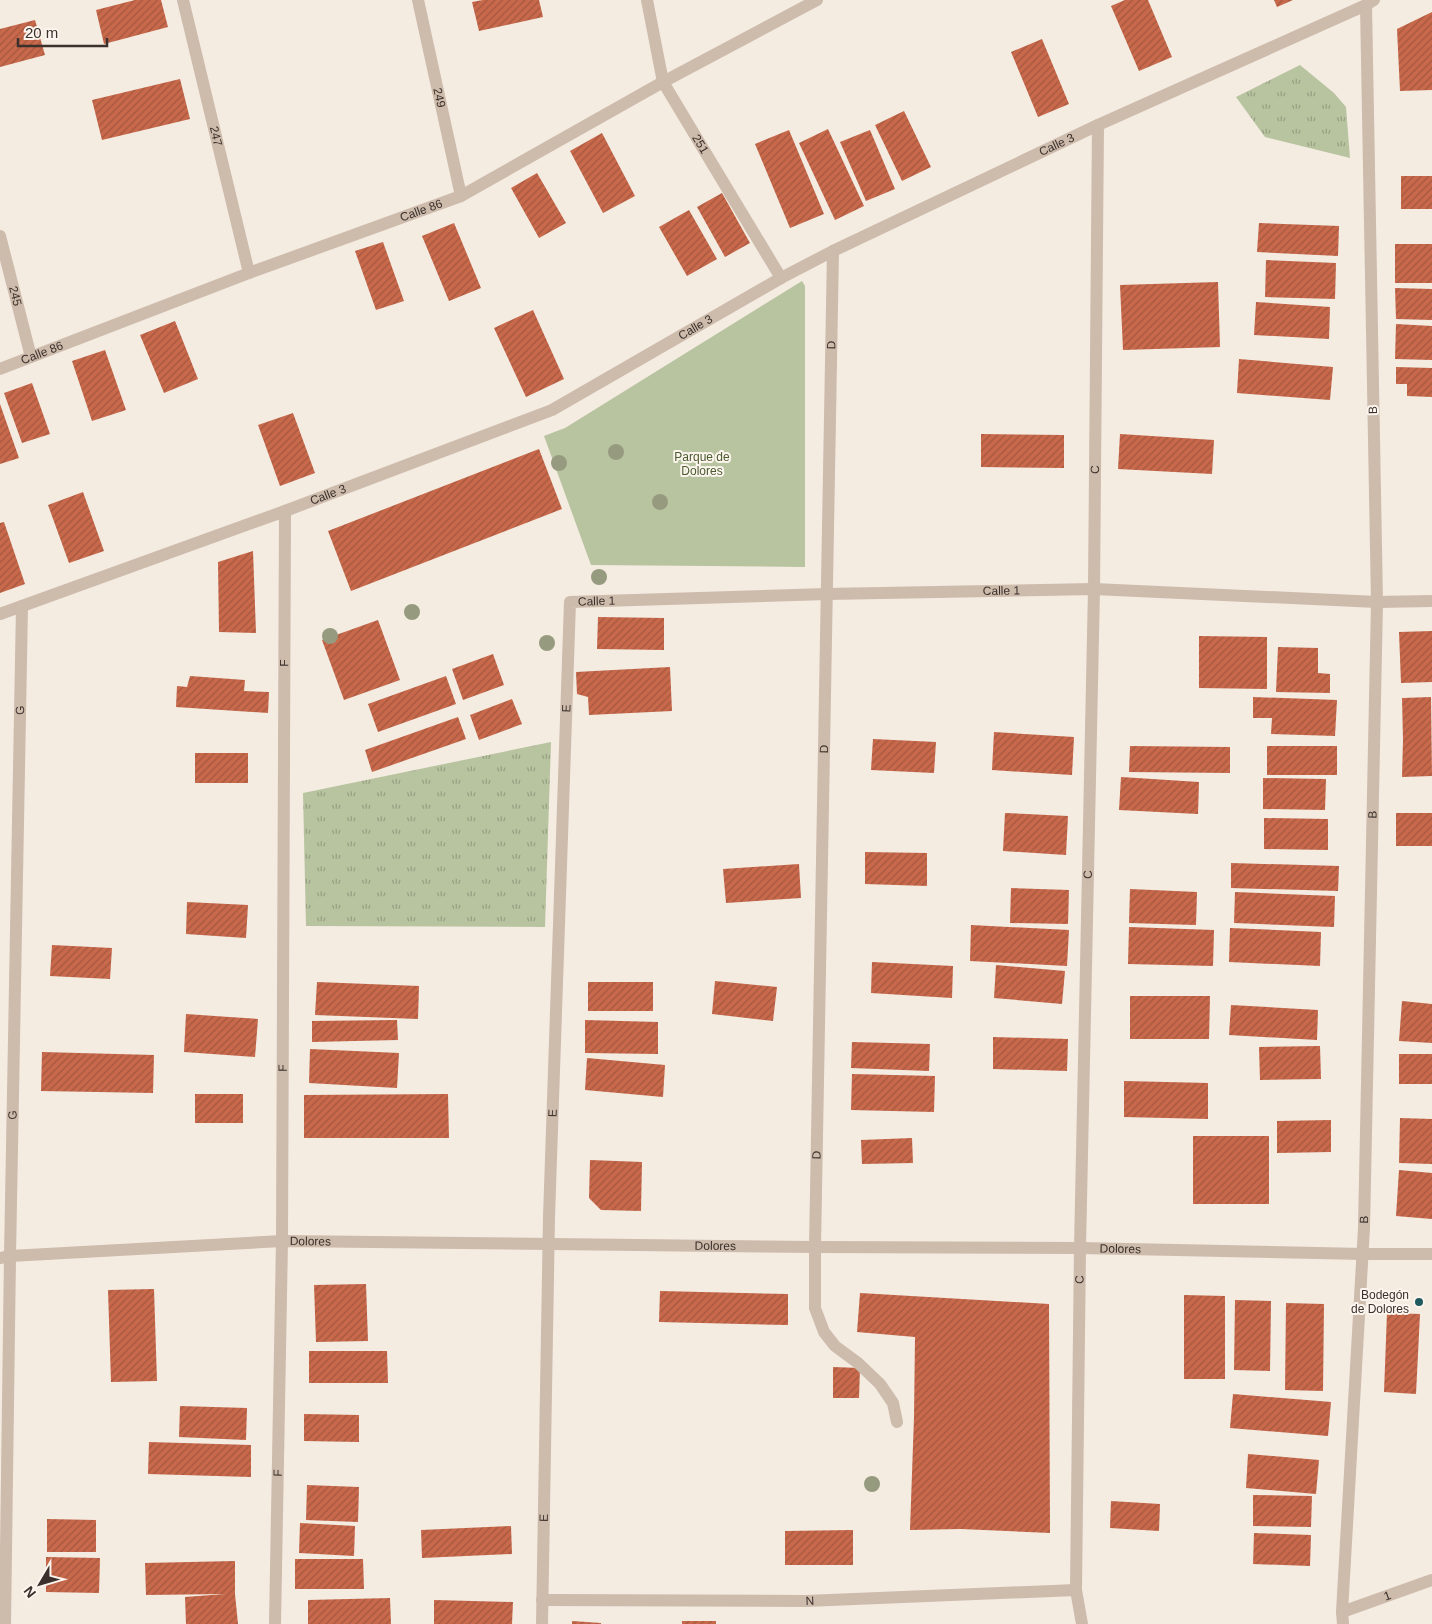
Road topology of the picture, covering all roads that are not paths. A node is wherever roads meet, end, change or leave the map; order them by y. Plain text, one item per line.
1 (183, 0) edge
2 (418, 0) edge
3 (648, 0) edge
4 (817, 0) edge
5 (1370, 3) edge
6 (663, 82) junction
7 (1098, 125) junction
8 (461, 196) junction
9 (0, 236) edge
10 (833, 251) junction
11 (249, 273) junction
12 (781, 278) junction
13 (31, 357) junction
14 (0, 369) edge
15 (285, 511) junction
16 (1094, 589) junction
17 (827, 594) junction
18 (570, 602) joint
19 (1377, 602) junction
20 (1432, 602) edge
21 (22, 606) junction
22 (0, 614) edge
23 (282, 1241) junction
24 (548, 1244) junction
25 (815, 1248) junction
26 (1080, 1248) junction
27 (1363, 1254) junction
28 (1432, 1254) edge
29 (5, 1257) edge
30 (897, 1422) dead end
31 (1432, 1580) edge
32 (1076, 1590) junction
33 (542, 1600) junction
34 (1342, 1618) edge
35 (5, 1624) edge
36 (275, 1624) edge
37 (542, 1624) edge
38 (1082, 1624) edge

1 - 11 street, 247
2 - 8 street, 249
3 - 6 street, 251
4 - 6 street, Calle 86
5 - 7 street, Calle 3
5 - 19 street, B
6 - 8 street, Calle 86
6 - 12 street, 251
7 - 10 street, Calle 3
7 - 16 street, C
8 - 11 street, Calle 86
9 - 13 street, 245
10 - 12 street, Calle 3
10 - 17 street, D
11 - 13 street, Calle 86
12 - 15 street, Calle 3
13 - 14 street, Calle 86
15 - 21 street, Calle 3
15 - 23 street, F
16 - 17 street, Calle 1
16 - 19 street, Calle 1
16 - 26 street, C
17 - 18 street, Calle 1
17 - 25 street, D
18 - 24 street, E
19 - 20 street, Calle 1
19 - 27 street, B
21 - 22 street, Calle 3
21 - 29 street, G
23 - 24 street, Dolores
23 - 29 street, Dolores
23 - 36 street, F
24 - 25 street, Dolores
24 - 33 street, E
25 - 26 street, Dolores
25 - 30 street, D
26 - 27 street, Dolores
26 - 32 street, C
27 - 28 street, Dolores
27 - 34 street, B
29 - 35 street, G
31 - 34 street, 1
32 - 33 street, N
32 - 38 street, C
33 - 37 street, E

